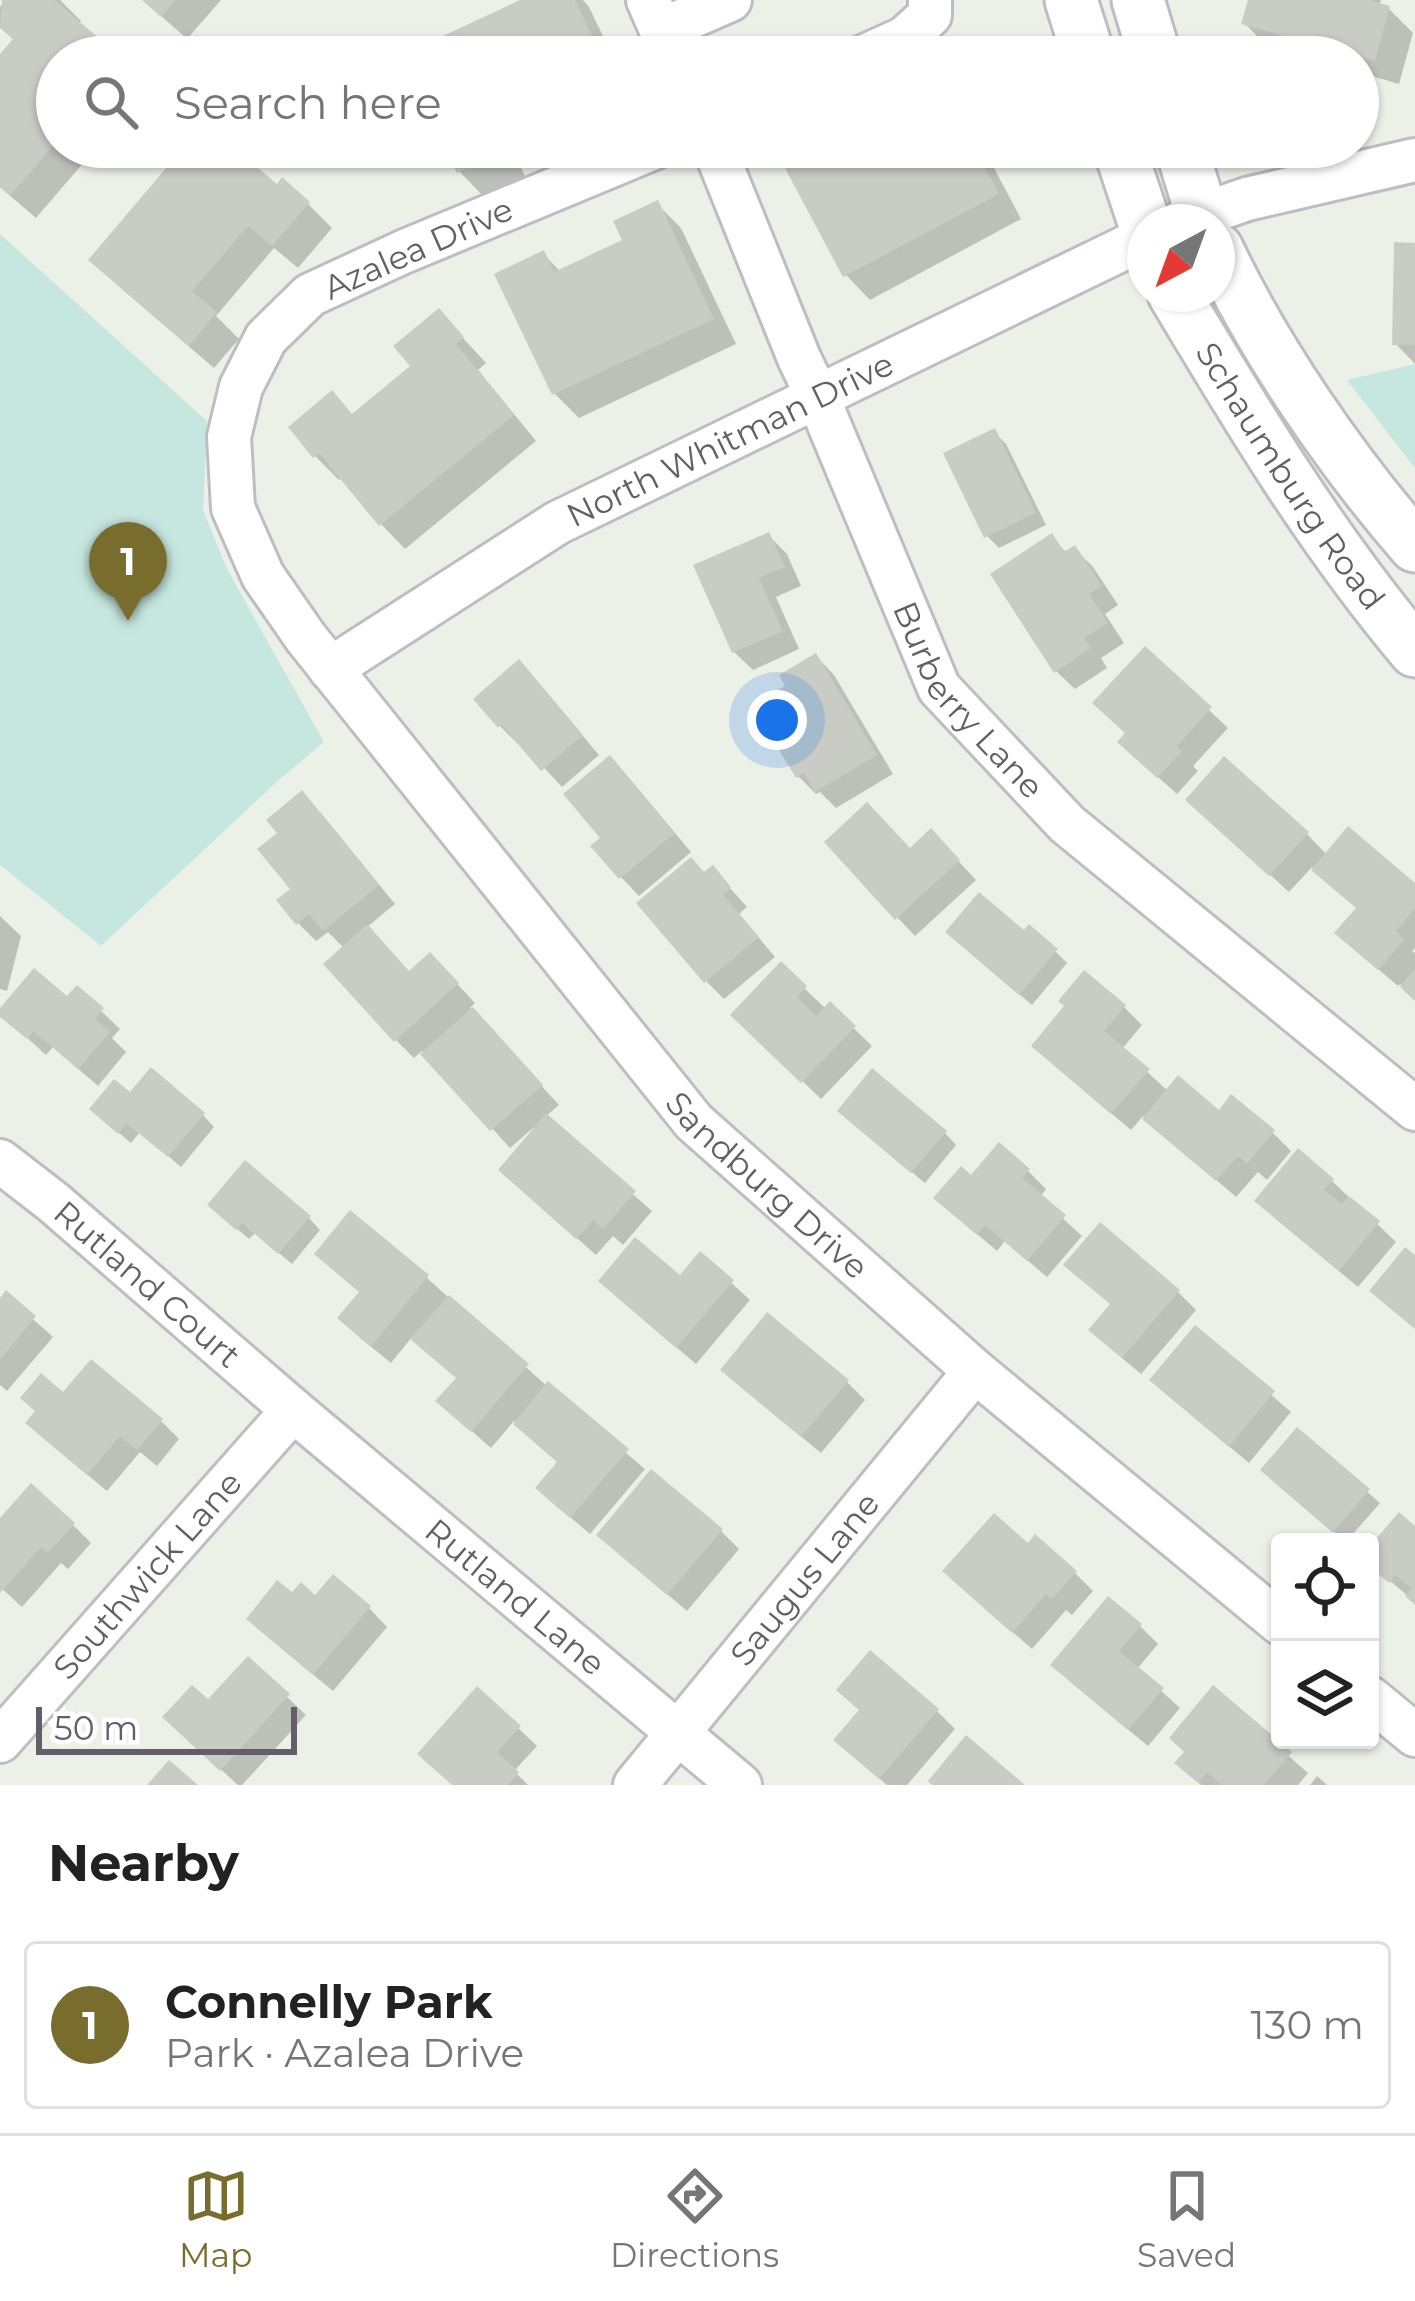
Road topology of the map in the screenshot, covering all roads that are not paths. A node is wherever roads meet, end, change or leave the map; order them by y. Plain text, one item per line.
1 (730, 0) edge
2 (930, 0) edge
3 (1071, 0) edge
4 (1138, 0) edge
5 (661, 29) edge
6 (907, 36) edge
7 (1082, 36) edge
8 (1149, 36) edge
9 (1415, 160) edge
10 (605, 168) edge
11 (722, 168) edge
12 (1126, 168) edge
13 (1186, 168) edge
14 (1138, 204) edge
15 (1195, 204) edge
16 (1235, 206) edge
17 (1127, 247) edge
18 (1235, 287) edge
19 (1185, 312) edge
20 (818, 398) junction
21 (1415, 546) edge
22 (1415, 651) edge
23 (330, 669) junction
24 (1415, 1109) edge
25 (0, 1161) edge
26 (975, 1371) junction
27 (293, 1410) junction
28 (1271, 1616) edge
29 (1379, 1705) edge
30 (680, 1733) junction
31 (1415, 1735) edge
32 (0, 1742) edge
33 (635, 1785) edge
34 (740, 1785) edge

1 - 5 street
2 - 6 street
3 - 7 street
4 - 8 street
9 - 16 street
10 - 23 street, Azalea Drive
11 - 20 street, Burberry Lane
12 - 14 street
13 - 15 street, Schaumburg Road
17 - 20 street, North Whitman Drive
18 - 21 street, Schaumburg Road
19 - 22 street, Schaumburg Road
20 - 23 street, North Whitman Drive
20 - 24 street, Burberry Lane
23 - 26 street, Sandburg Drive
25 - 27 street, Rutland Court
26 - 28 street, Sandburg Drive
26 - 30 street, Saugus Lane
27 - 30 street, Rutland Lane
27 - 32 street, Southwick Lane
29 - 31 street
30 - 33 street, Saugus Lane
30 - 34 street, Rutland Lane

